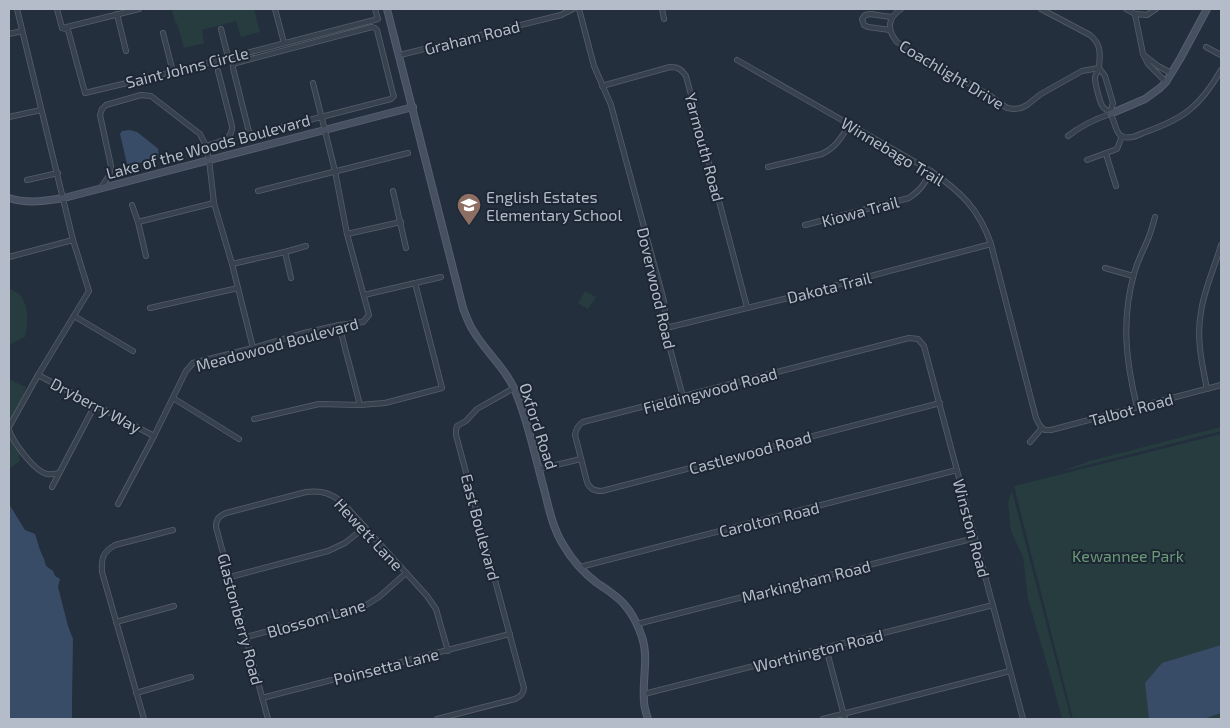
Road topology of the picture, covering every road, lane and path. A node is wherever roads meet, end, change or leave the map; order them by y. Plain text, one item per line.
1 (17, 9) edge
2 (56, 9) edge
3 (139, 9) edge
4 (275, 9) edge
5 (375, 9) edge
6 (387, 9) edge
7 (573, 9) edge
8 (579, 9) edge
9 (662, 9) edge
10 (901, 9) edge
11 (1041, 9) edge
12 (1126, 9) edge
13 (1156, 9) edge
14 (1207, 9) edge
15 (118, 12) edge
16 (1135, 14) junction
17 (389, 16) junction
18 (891, 17) junction
19 (378, 19) junction
20 (664, 19) dead end
21 (62, 28) junction
22 (221, 29) dead end
23 (890, 30) junction
24 (22, 31) junction
25 (163, 33) dead end
26 (9, 34) edge
27 (284, 43) junction
28 (1206, 46) dead end
29 (126, 51) dead end
30 (1143, 54) junction
31 (400, 55) junction
32 (1221, 55) edge
33 (228, 57) junction
34 (737, 60) dead end
35 (1099, 68) junction
36 (1221, 70) edge
37 (218, 71) dead end
38 (173, 72) junction
39 (1171, 73) junction
40 (1166, 82) junction
41 (313, 83) dead end
42 (602, 86) junction
43 (413, 107) junction
44 (41, 110) junction
45 (1110, 114) junction
46 (9, 117) edge
47 (322, 117) junction
48 (850, 124) junction
49 (324, 130) junction
50 (1068, 136) dead end
51 (1122, 136) junction
52 (206, 146) junction
53 (408, 153) dead end
54 (1106, 154) junction
55 (209, 160) junction
56 (1087, 160) dead end
57 (768, 167) dead end
58 (335, 171) junction
59 (932, 171) junction
60 (58, 173) junction
61 (27, 180) dead end
62 (1116, 186) dead end
63 (99, 189) junction
64 (258, 191) dead end
65 (393, 191) dead end
66 (9, 198) edge
67 (64, 198) junction
68 (214, 203) junction
69 (132, 205) dead end
70 (1155, 217) dead end
71 (138, 222) junction
72 (401, 222) junction
73 (805, 225) dead end
74 (347, 234) junction
75 (74, 240) junction
76 (991, 244) junction
77 (1221, 245) edge
78 (306, 246) dead end
79 (406, 248) dead end
80 (285, 252) junction
81 (146, 256) dead end
82 (9, 257) edge
83 (232, 264) junction
84 (1105, 268) dead end
85 (1133, 276) junction
86 (441, 277) dead end
87 (291, 278) dead end
88 (415, 283) junction
89 (238, 288) junction
90 (364, 295) junction
91 (747, 307) junction
92 (150, 308) dead end
93 (74, 316) junction
94 (339, 326) junction
95 (666, 328) junction
96 (918, 339) joint
97 (253, 348) junction
98 (133, 351) dead end
99 (38, 374) junction
100 (1221, 385) edge
101 (514, 388) junction
102 (1207, 389) junction
103 (683, 397) junction
104 (173, 398) junction
105 (940, 403) junction
106 (95, 405) junction
107 (360, 405) junction
108 (1137, 407) junction
109 (254, 419) dead end
110 (9, 428) edge
111 (1042, 428) junction
112 (154, 436) junction
113 (239, 439) dead end
114 (1030, 442) dead end
115 (581, 459) junction
116 (539, 469) junction
117 (957, 470) junction
118 (59, 473) junction
119 (52, 486) dead end
120 (118, 504) dead end
121 (218, 518) joint
122 (365, 527) junction
123 (173, 530) dead end
124 (975, 538) junction
125 (580, 567) junction
126 (406, 573) junction
127 (230, 577) junction
128 (993, 605) junction
129 (174, 606) dead end
130 (116, 622) junction
131 (637, 624) junction
132 (510, 634) junction
133 (246, 637) junction
134 (826, 648) junction
135 (448, 650) junction
136 (1010, 671) junction
137 (191, 677) dead end
138 (136, 693) junction
139 (644, 694) junction
140 (262, 698) junction
141 (845, 716) edge
142 (144, 719) edge
143 (268, 719) edge
144 (437, 719) edge
145 (648, 719) edge
146 (823, 719) edge
147 (1023, 719) edge

1 - 24 street
2 - 21 street, Saint Johns Circle
3 - 15 street
4 - 27 street
5 - 19 street
6 - 17 street, Oxford Road
7 - 31 street, Graham Road
8 - 42 street, Doverwood Road
9 - 20 street
10 - 18 street, Coachlight Drive
11 - 35 street
12 - 16 street
13 - 16 street
14 - 39 street
15 - 21 street
15 - 29 street
16 - 30 street
17 - 19 street, Saint Johns Circle
17 - 31 street, Oxford Road
18 - 23 street, Coachlight Drive
18 - 23 street, Coachlight Drive
19 - 27 street, Saint Johns Circle
21 - 38 street, Saint Johns Circle
22 - 33 street
23 - 35 street, Coachlight Drive
24 - 26 street
24 - 44 street
25 - 38 street
27 - 33 street, Saint Johns Circle
28 - 32 street
30 - 39 street
30 - 40 street
31 - 43 street, Oxford Road
33 - 38 street, Saint Johns Circle
34 - 48 street, Winnebago Trail
35 - 45 street
35 - 45 street
36 - 51 street
37 - 52 street
39 - 40 street
40 - 45 street
41 - 47 street, Meadowood Boulevard
42 - 91 street, Yarmouth Road
42 - 95 street, Doverwood Road
43 - 49 street, Lake of the Woods Boulevard
43 - 101 street, Oxford Road
44 - 46 street
44 - 60 street
45 - 50 street
45 - 51 street
47 - 47 street
47 - 49 street, Meadowood Boulevard
48 - 57 street
48 - 59 street, Winnebago Trail
49 - 55 street, Lake of the Woods Boulevard
49 - 58 street, Meadowood Boulevard
51 - 54 street
52 - 55 street
52 - 63 street
53 - 58 street
54 - 56 street
54 - 62 street
55 - 63 street, Lake of the Woods Boulevard
55 - 68 street
58 - 64 street
58 - 74 street, Meadowood Boulevard
59 - 73 street, Kiowa Trail
59 - 76 street, Winnebago Trail
60 - 61 street
60 - 67 street
63 - 67 street, Lake of the Woods Boulevard
65 - 72 street
66 - 67 street, Lake of the Woods Boulevard
67 - 75 street
68 - 71 street
68 - 83 street
69 - 71 street
70 - 85 street
71 - 81 street
72 - 74 street
72 - 79 street
74 - 90 street, Meadowood Boulevard
75 - 82 street
75 - 93 street
76 - 91 street, Dakota Trail
76 - 111 street, Winnebago Trail
77 - 102 street
78 - 80 street
80 - 83 street
80 - 87 street
83 - 89 street
84 - 85 street
85 - 108 street
86 - 88 street
88 - 90 street
88 - 107 street
89 - 92 street
89 - 97 street
90 - 94 street, Meadowood Boulevard
91 - 95 street, Dakota Trail
93 - 98 street
93 - 99 street
94 - 97 street, Meadowood Boulevard
94 - 107 street
95 - 103 street, Doverwood Road
96 - 103 street, Fieldingwood Road
96 - 105 street, Winston Road
97 - 104 street, Meadowood Boulevard
99 - 106 street, Dryberry Way
99 - 110 street
100 - 102 street, Talbot Road
101 - 116 street, Oxford Road
101 - 132 street, East Boulevard
102 - 108 street, Talbot Road
103 - 115 street, Fieldingwood Road
104 - 112 street, Meadowood Boulevard
104 - 113 street
105 - 115 street, Castlewood Road
105 - 117 street, Winston Road
106 - 112 street, Dryberry Way
106 - 118 street
107 - 109 street
108 - 111 street, Talbot Road
110 - 118 street
111 - 114 street
112 - 120 street, Meadowood Boulevard
115 - 116 street
116 - 125 street, Oxford Road
117 - 124 street, Winston Road
117 - 125 street, Carolton Road
118 - 119 street
121 - 122 street, Hewett Lane
121 - 127 street, Glastonberry Road
122 - 126 street, Hewett Lane
122 - 127 street
123 - 130 street
124 - 128 street, Winston Road
124 - 131 street, Markingham Road
125 - 131 street, Oxford Road
126 - 133 street, Blossom Lane
126 - 135 street, Hewett Lane
127 - 133 street, Glastonberry Road
128 - 134 street, Worthington Road
128 - 136 street, Winston Road
129 - 130 street
130 - 138 street
131 - 139 street, Oxford Road
132 - 135 street, Poinsetta Lane
132 - 144 street, East Boulevard
133 - 140 street, Glastonberry Road
134 - 139 street, Worthington Road
134 - 141 street
135 - 140 street, Poinsetta Lane
136 - 141 street
136 - 147 street, Winston Road
137 - 138 street
138 - 142 street
139 - 145 street, Oxford Road
140 - 143 street, Glastonberry Road
141 - 146 street

